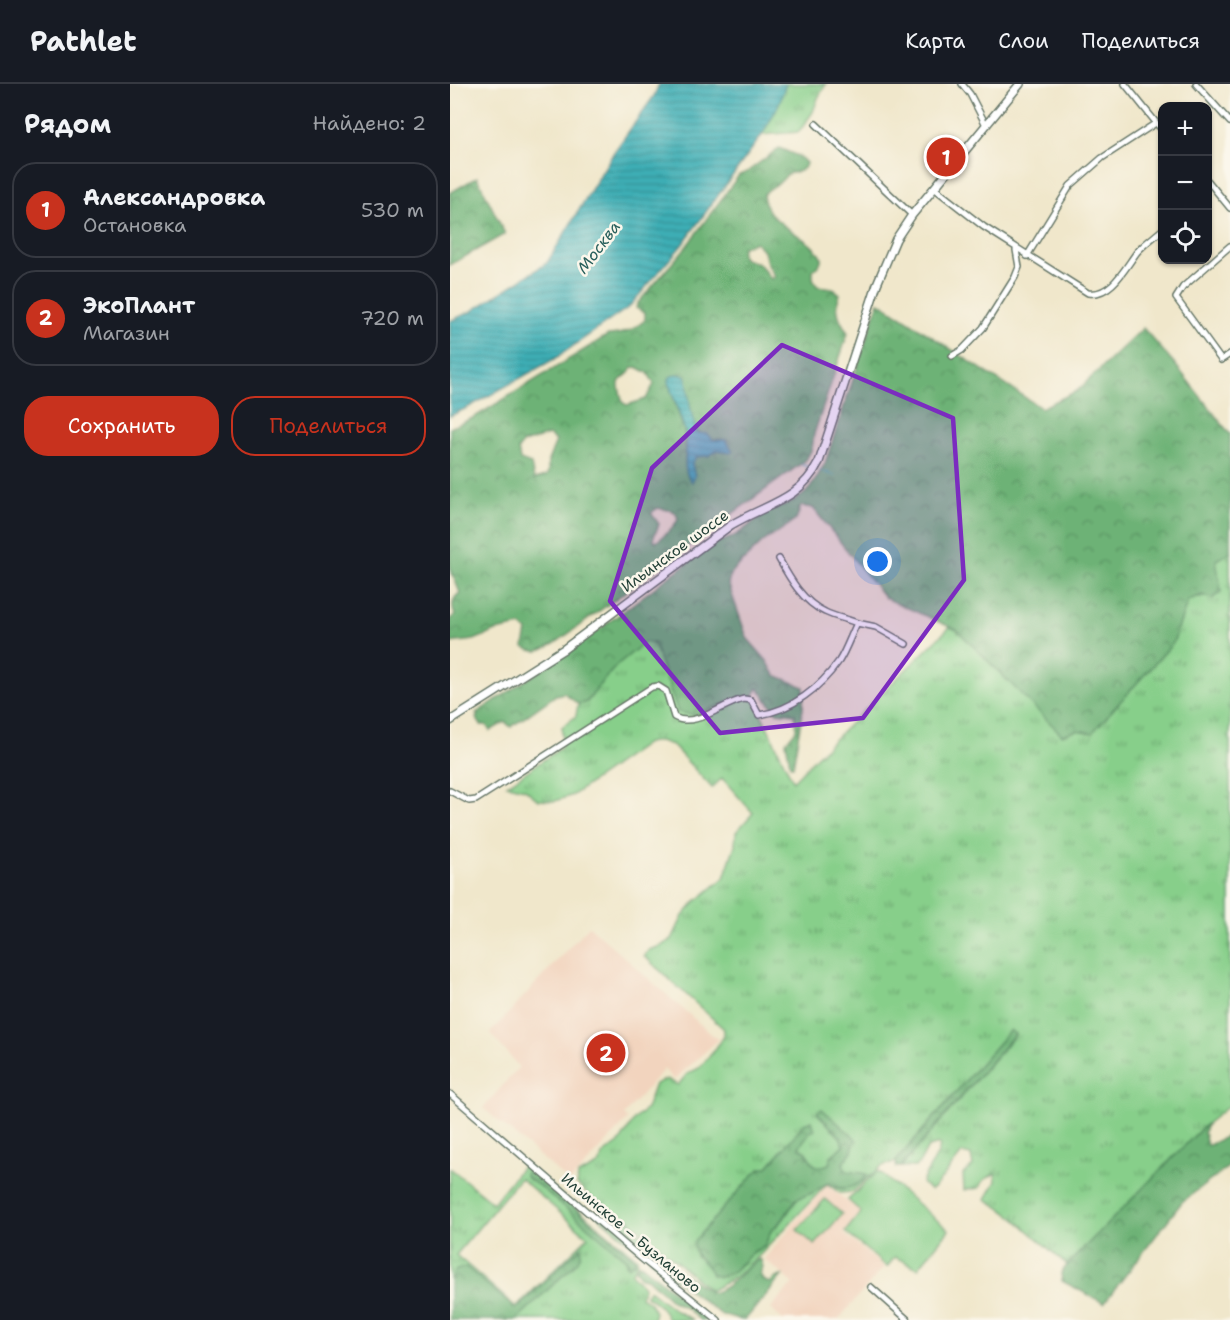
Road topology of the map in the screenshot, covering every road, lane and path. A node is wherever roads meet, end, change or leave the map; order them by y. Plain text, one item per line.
1 (962, 84) edge
2 (1020, 84) edge
3 (1125, 84) edge
4 (1196, 84) edge
5 (1230, 122) edge
6 (816, 123) dead end
7 (1156, 123) junction
8 (986, 125) junction
9 (1158, 125) edge
10 (934, 188) junction
11 (1212, 191) edge
12 (1230, 208) edge
13 (912, 214) junction
14 (1158, 233) edge
15 (1230, 246) edge
16 (1015, 248) junction
17 (1027, 256) junction
18 (1230, 354) edge
19 (952, 356) dead end
20 (779, 559) dead end
21 (857, 623) junction
22 (906, 644) dead end
23 (450, 721) edge
24 (450, 791) edge
25 (450, 1094) edge
26 (871, 1287) dead end
27 (718, 1320) edge
28 (908, 1320) edge

1 - 8 street
2 - 8 main road, Ильинское шоссе
3 - 7 street
4 - 5 street
6 - 13 street
7 - 9 street
7 - 17 street
8 - 10 main road, Ильинское шоссе
10 - 13 main road, Ильинское шоссе
10 - 16 street
11 - 12 street
13 - 23 main road, Ильинское шоссе
14 - 17 street
15 - 18 street
16 - 17 street
16 - 19 street
20 - 21 street
21 - 22 street
21 - 24 street
25 - 27 street, Ильинское – Бузланово
26 - 28 street

